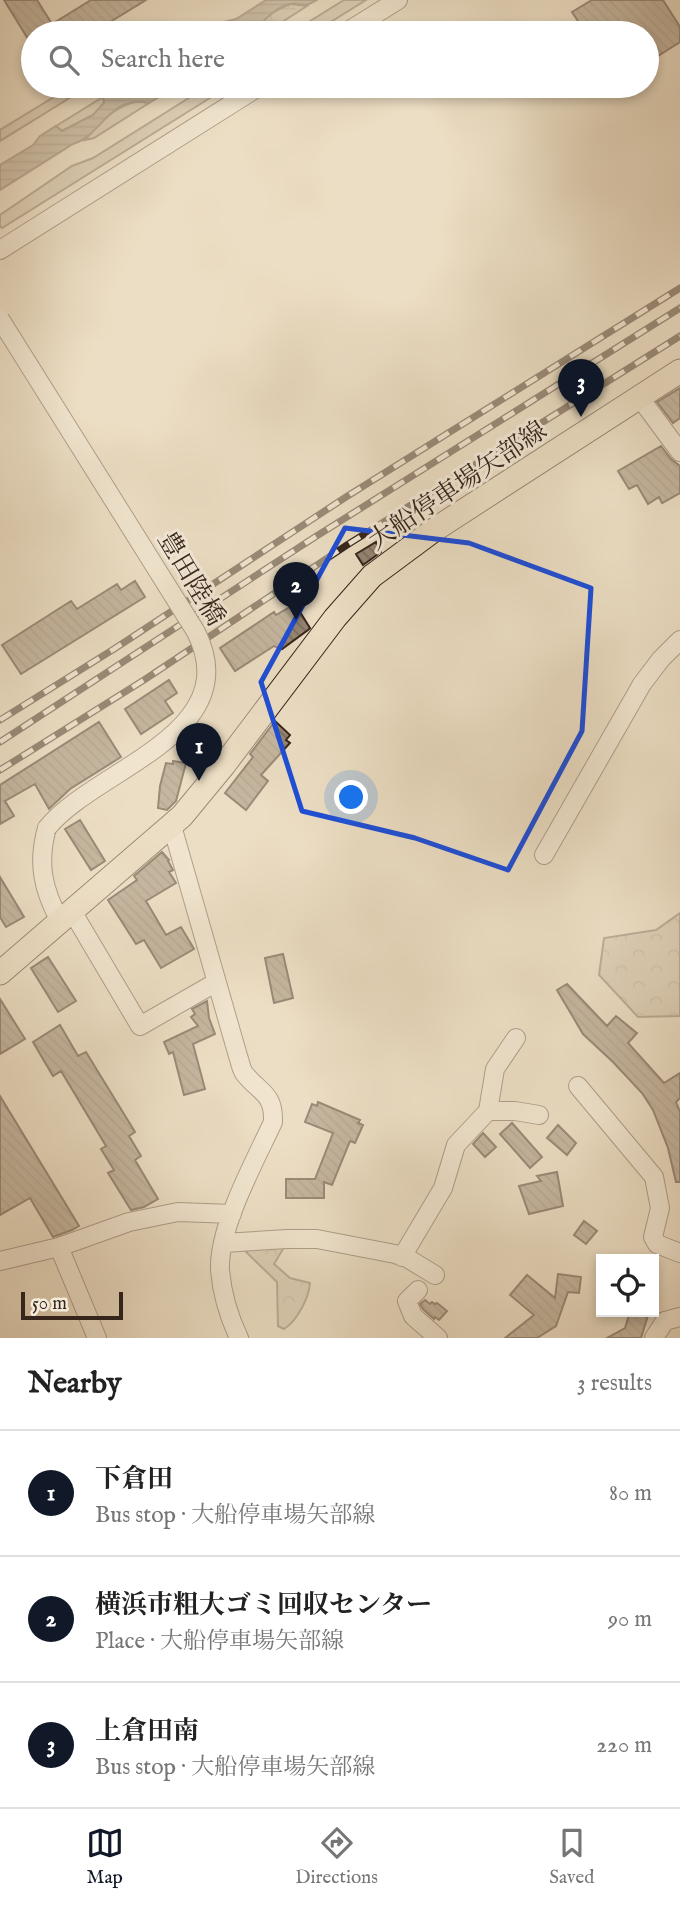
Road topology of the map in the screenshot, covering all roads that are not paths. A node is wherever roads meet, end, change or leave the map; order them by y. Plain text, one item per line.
1 (398, 0) edge
2 (364, 21) edge
3 (241, 98) edge
4 (0, 250) edge
5 (0, 319) edge
6 (680, 371) edge
7 (640, 398) junction
8 (680, 452) edge
9 (680, 640) edge
10 (172, 826) junction
11 (544, 855) dead end
12 (66, 916) junction
13 (0, 973) edge
14 (215, 983) junction
15 (516, 1038) dead end
16 (578, 1086) dead end
17 (488, 1111) junction
18 (539, 1115) dead end
19 (232, 1214) junction
20 (224, 1244) junction
21 (59, 1248) junction
22 (680, 1254) edge
23 (402, 1257) junction
24 (0, 1261) edge
25 (435, 1275) dead end
26 (418, 1290) dead end
27 (680, 1317) edge
28 (434, 1337) edge
29 (97, 1338) edge
30 (239, 1338) edge
31 (654, 1338) edge

1 - 2 street
3 - 4 street
5 - 12 street, 豊田陸橋, bridge
6 - 7 main road, 大船停車場矢部線
7 - 8 street
7 - 10 main road, 大船停車場矢部線
9 - 11 street
10 - 12 main road, 大船停車場矢部線
10 - 14 street
12 - 13 main road, 大船停車場矢部線
12 - 14 street
14 - 19 street
15 - 17 street
16 - 22 street
17 - 18 street
17 - 23 street
19 - 20 street
19 - 21 street
20 - 23 street
20 - 30 street
21 - 24 street
21 - 29 street
23 - 25 street
26 - 28 street
27 - 31 street

